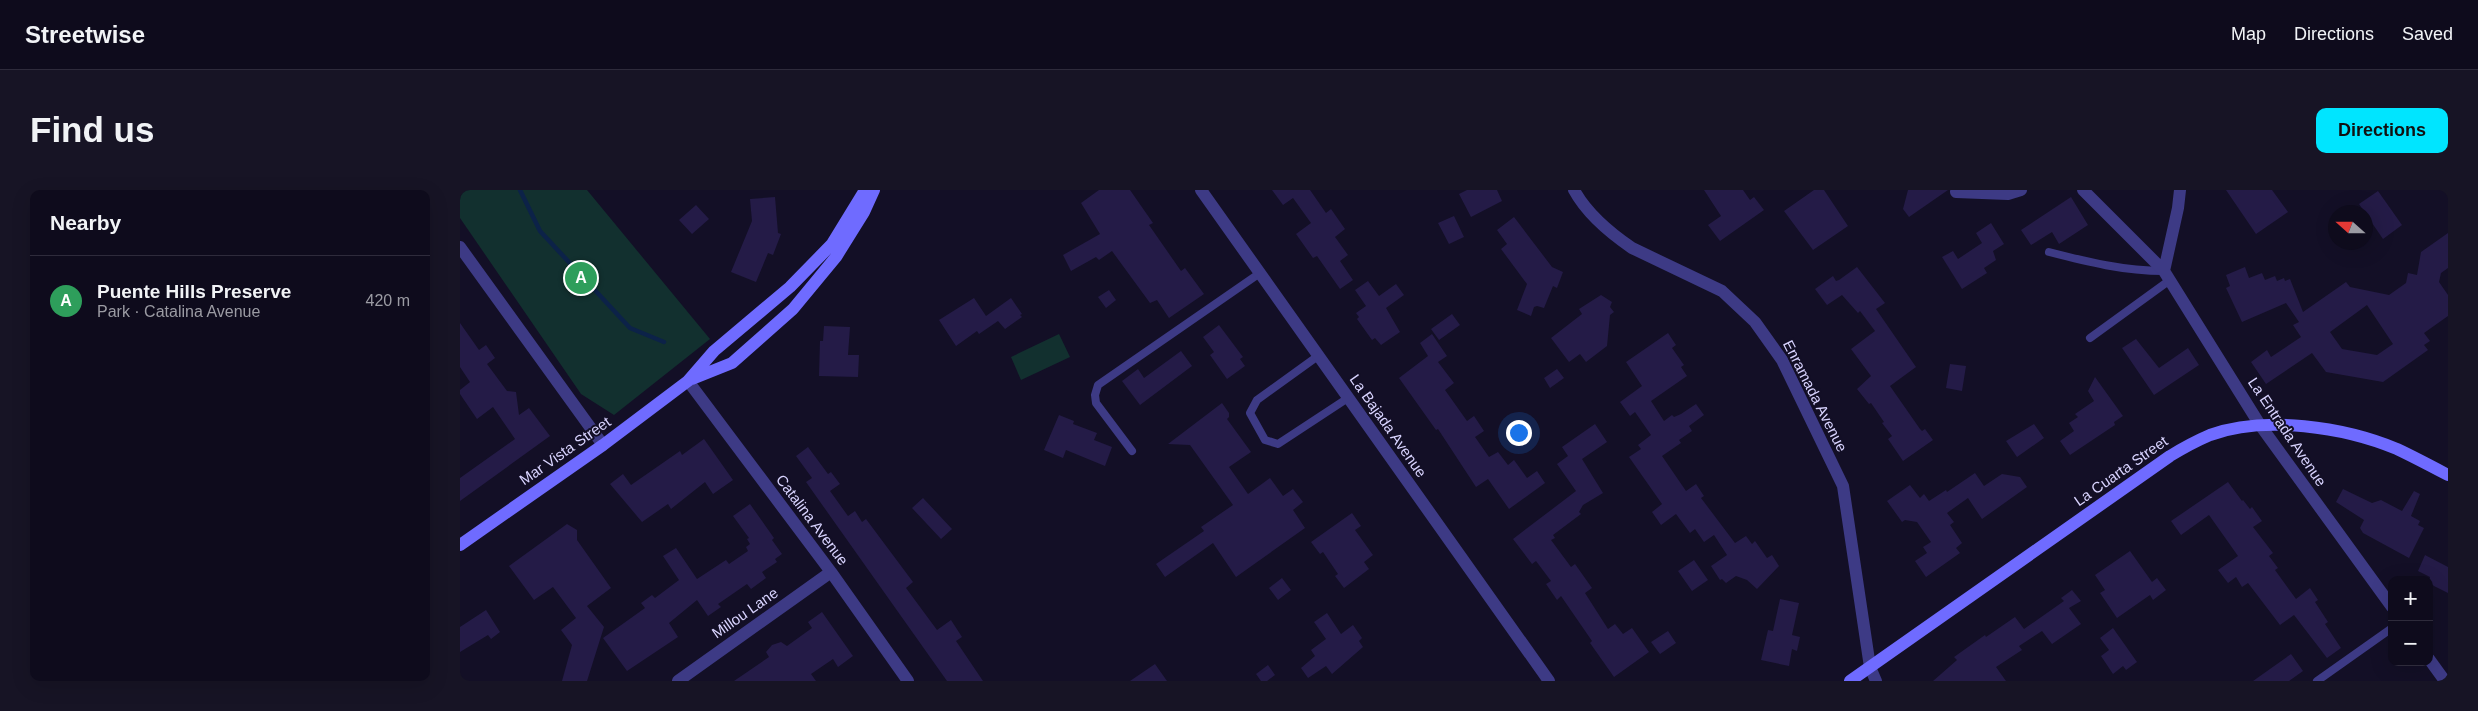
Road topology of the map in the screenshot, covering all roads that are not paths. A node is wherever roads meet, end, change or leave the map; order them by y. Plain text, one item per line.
1 (865, 190) edge
2 (874, 190) edge
3 (1201, 190) edge
4 (1574, 190) edge
5 (2022, 190) edge
6 (2083, 190) edge
7 (2180, 190) edge
8 (1956, 192) dead end
9 (460, 247) edge
10 (2049, 252) dead end
11 (1260, 273) junction
12 (2167, 275) junction
13 (2090, 338) dead end
14 (1318, 356) junction
15 (688, 381) junction
16 (1348, 398) junction
17 (2260, 425) junction
18 (603, 445) junction
19 (1132, 451) dead end
20 (2448, 475) edge
21 (460, 545) edge
22 (831, 572) junction
23 (2388, 601) edge
24 (2388, 631) edge
25 (2433, 664) edge
26 (1870, 667) junction
27 (678, 681) edge
28 (908, 681) edge
29 (1549, 681) edge
30 (1850, 681) edge
31 (1876, 681) edge
32 (2317, 681) edge
33 (2445, 681) edge

1 - 15 street, Mar Vista Street
2 - 15 street, Mar Vista Street
3 - 11 street, La Bajada Avenue
4 - 26 street, Enramada Avenue
5 - 8 street
6 - 12 street, La Entrada Avenue
7 - 12 street
9 - 18 street
10 - 12 lane
11 - 14 street, La Bajada Avenue
11 - 19 lane
12 - 13 lane
12 - 17 street, La Entrada Avenue
14 - 16 street, La Bajada Avenue
14 - 16 lane
15 - 18 street, Mar Vista Street
15 - 22 street, Catalina Avenue
16 - 29 street, La Bajada Avenue
17 - 20 street, La Cuarta Street
17 - 23 street, La Entrada Avenue
17 - 26 street, La Cuarta Street
18 - 21 street, Mar Vista Street
22 - 27 street, Millou Lane
22 - 28 street, Catalina Avenue
24 - 32 lane
25 - 33 street
26 - 30 street, La Cuarta Street
26 - 31 street, Enramada Avenue

